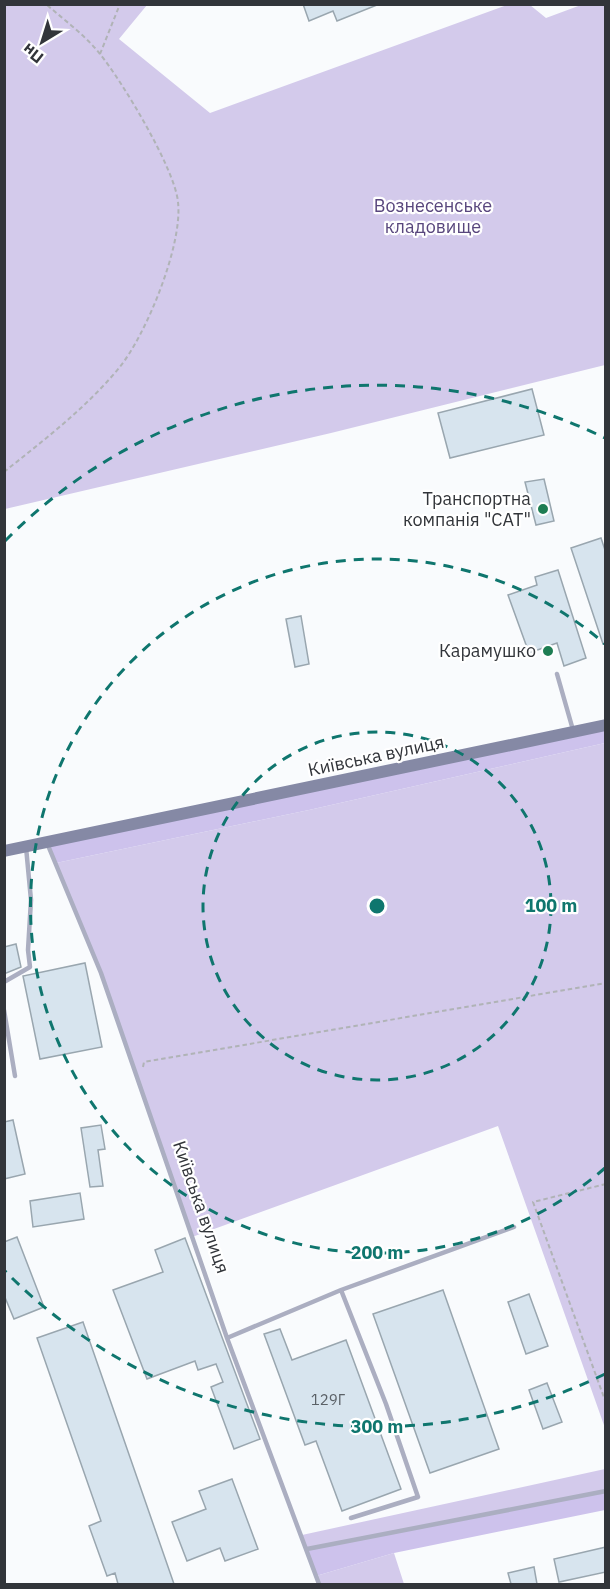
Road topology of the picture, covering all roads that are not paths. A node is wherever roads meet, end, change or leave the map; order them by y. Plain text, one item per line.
1 (557, 674) dead end
2 (606, 725) edge
3 (573, 733) junction
4 (47, 843) junction
5 (26, 847) junction
6 (4, 851) edge
7 (4, 982) edge
8 (4, 1010) edge
9 (15, 1076) dead end
10 (514, 1227) dead end
11 (341, 1290) junction
12 (227, 1338) junction
13 (606, 1491) edge
14 (351, 1518) dead end
15 (307, 1549) junction
16 (319, 1584) edge

1 - 3 lane
2 - 3 main road, Київська вулиця
3 - 4 main road, Київська вулиця
4 - 5 main road, Київська вулиця
4 - 12 lane, Київська вулиця
5 - 6 main road, Київська вулиця
5 - 7 lane
8 - 9 lane
10 - 11 lane
11 - 12 lane
11 - 14 lane
12 - 15 lane, Київська вулиця
13 - 15 lane
15 - 16 lane, Київська вулиця

